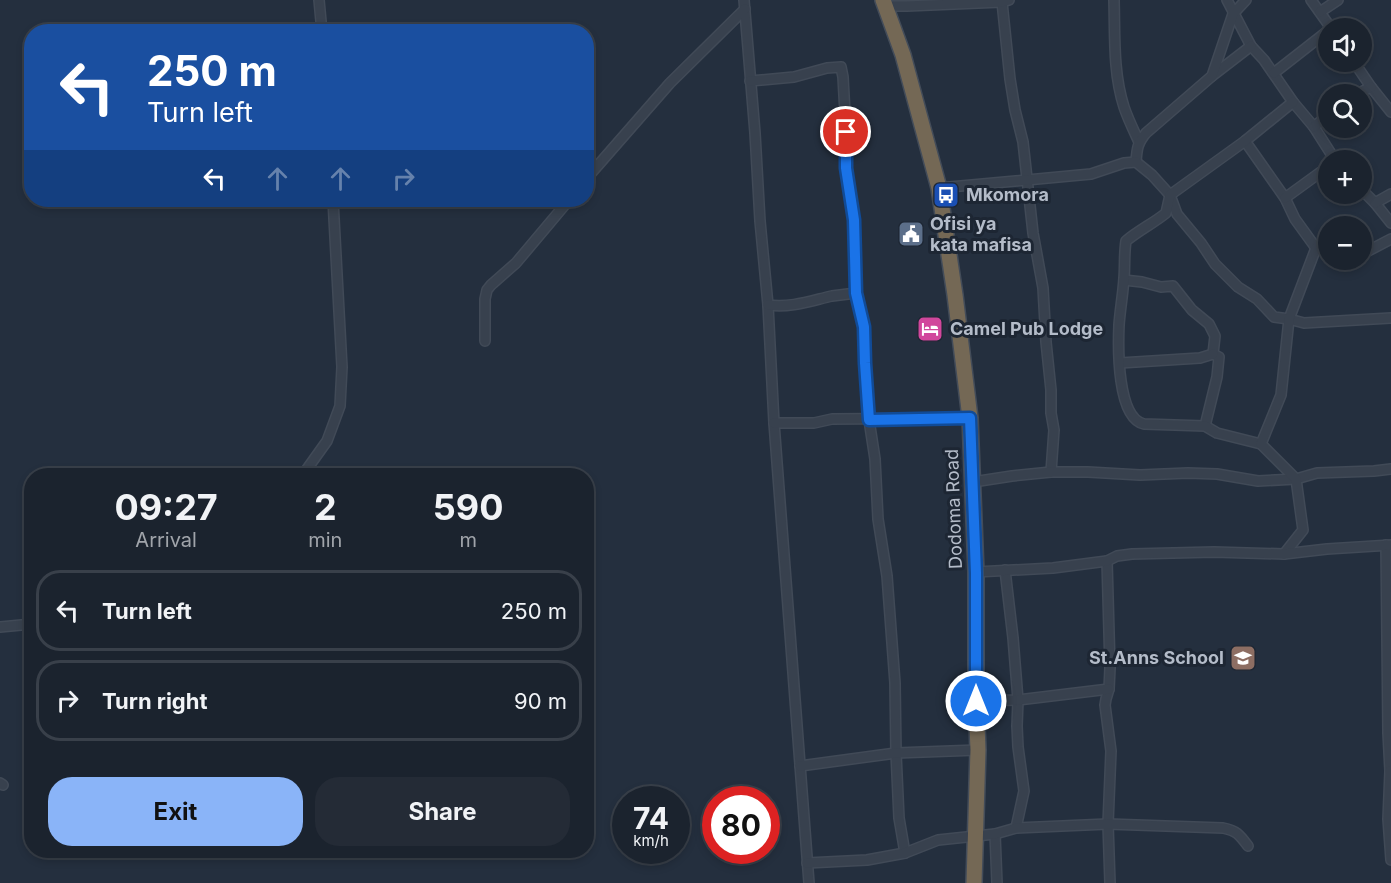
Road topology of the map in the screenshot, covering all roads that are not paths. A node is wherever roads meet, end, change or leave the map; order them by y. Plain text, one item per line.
1 (319, 0) edge
2 (1114, 0) edge
3 (1227, 0) edge
4 (1246, 0) edge
5 (1311, 0) edge
6 (1338, 0) edge
7 (1006, 1) edge
8 (884, 3) edge
9 (745, 4) edge
10 (1320, 12) junction
11 (1233, 14) junction
12 (1324, 18) edge
13 (321, 24) edge
14 (1318, 38) edge
15 (1251, 46) junction
16 (1274, 73) junction
17 (1212, 76) junction
18 (750, 81) junction
19 (1372, 88) edge
20 (1293, 102) junction
21 (1391, 112) edge
22 (1318, 124) edge
23 (1314, 127) junction
24 (1245, 141) junction
25 (1139, 142) junction
26 (1329, 150) edge
27 (1136, 162) junction
28 (594, 170) edge
29 (1318, 174) edge
30 (1026, 180) junction
31 (939, 188) junction
32 (1391, 194) edge
33 (1170, 195) junction
34 (1284, 198) junction
35 (1372, 199) edge
36 (1376, 203) junction
37 (333, 207) edge
38 (564, 207) edge
39 (1391, 223) edge
40 (1391, 239) edge
41 (1316, 248) joint
42 (1372, 249) edge
43 (1124, 279) junction
44 (856, 293) junction
45 (768, 305) junction
46 (1391, 318) edge
47 (1289, 319) junction
48 (485, 341) dead end
49 (1213, 354) junction
50 (1120, 363) junction
51 (970, 418) junction
52 (869, 420) junction
53 (774, 423) junction
54 (1205, 426) junction
55 (1261, 444) junction
56 (308, 468) edge
57 (1391, 469) edge
58 (1051, 472) junction
59 (1296, 479) junction
60 (973, 482) junction
61 (1389, 545) edge
62 (1284, 554) junction
63 (1107, 561) junction
64 (1005, 570) junction
65 (976, 573) junction
66 (24, 625) edge
67 (0, 627) edge
68 (1109, 689) junction
69 (1018, 700) junction
70 (976, 701) junction
71 (978, 750) junction
72 (896, 753) junction
73 (800, 765) junction
74 (1390, 771) edge
75 (1108, 824) junction
76 (1016, 828) junction
77 (994, 834) junction
78 (975, 835) junction
79 (1248, 846) dead end
80 (905, 853) junction
81 (1391, 860) edge
82 (807, 863) junction
83 (809, 883) edge
84 (974, 883) edge
85 (997, 883) edge
86 (1110, 883) edge

1 - 13 street
2 - 25 street
3 - 11 street
4 - 11 street
5 - 10 street
6 - 10 street
7 - 8 street
7 - 30 street
8 - 31 highway, Dodoma Road
9 - 18 street
9 - 28 street
10 - 12 street
11 - 15 street
11 - 17 street
14 - 16 street
15 - 16 street
15 - 17 street
16 - 20 street
17 - 25 street
18 - 44 street
18 - 45 street
19 - 21 street
20 - 23 street
20 - 24 street
22 - 23 street
23 - 26 street
24 - 33 street
24 - 34 street
25 - 27 street
27 - 30 street
27 - 33 street
29 - 34 street
30 - 31 street
30 - 58 street
31 - 51 highway, Dodoma Road
32 - 36 street
33 - 43 street
33 - 47 street
34 - 41 street
35 - 36 street
36 - 39 street
37 - 56 street
38 - 48 street
40 - 42 street
41 - 47 street
43 - 49 street
43 - 50 street
44 - 45 street
44 - 52 street
45 - 53 street
46 - 47 street
47 - 55 street
49 - 50 street
49 - 54 street
50 - 54 street
51 - 52 street
51 - 60 highway, Dodoma Road
52 - 53 street
52 - 72 street
53 - 73 street
54 - 55 street
55 - 59 street
57 - 59 street
58 - 59 street
58 - 60 street
59 - 62 street
60 - 65 highway, Dodoma Road
61 - 62 street
61 - 74 street
62 - 63 street
63 - 64 street
63 - 68 street
64 - 65 street
64 - 69 street
65 - 70 highway, Dodoma Road
66 - 67 street
68 - 69 street
68 - 75 street
69 - 70 street
69 - 76 street
70 - 71 highway, Dodoma Road
71 - 72 street
71 - 78 highway, Dodoma Road
72 - 73 street
72 - 80 street
73 - 82 street
74 - 81 street
75 - 76 street
75 - 79 street
75 - 86 street
76 - 77 street
77 - 78 street
77 - 85 street
78 - 80 street
78 - 84 highway, Dodoma Road
80 - 82 street
82 - 83 street

